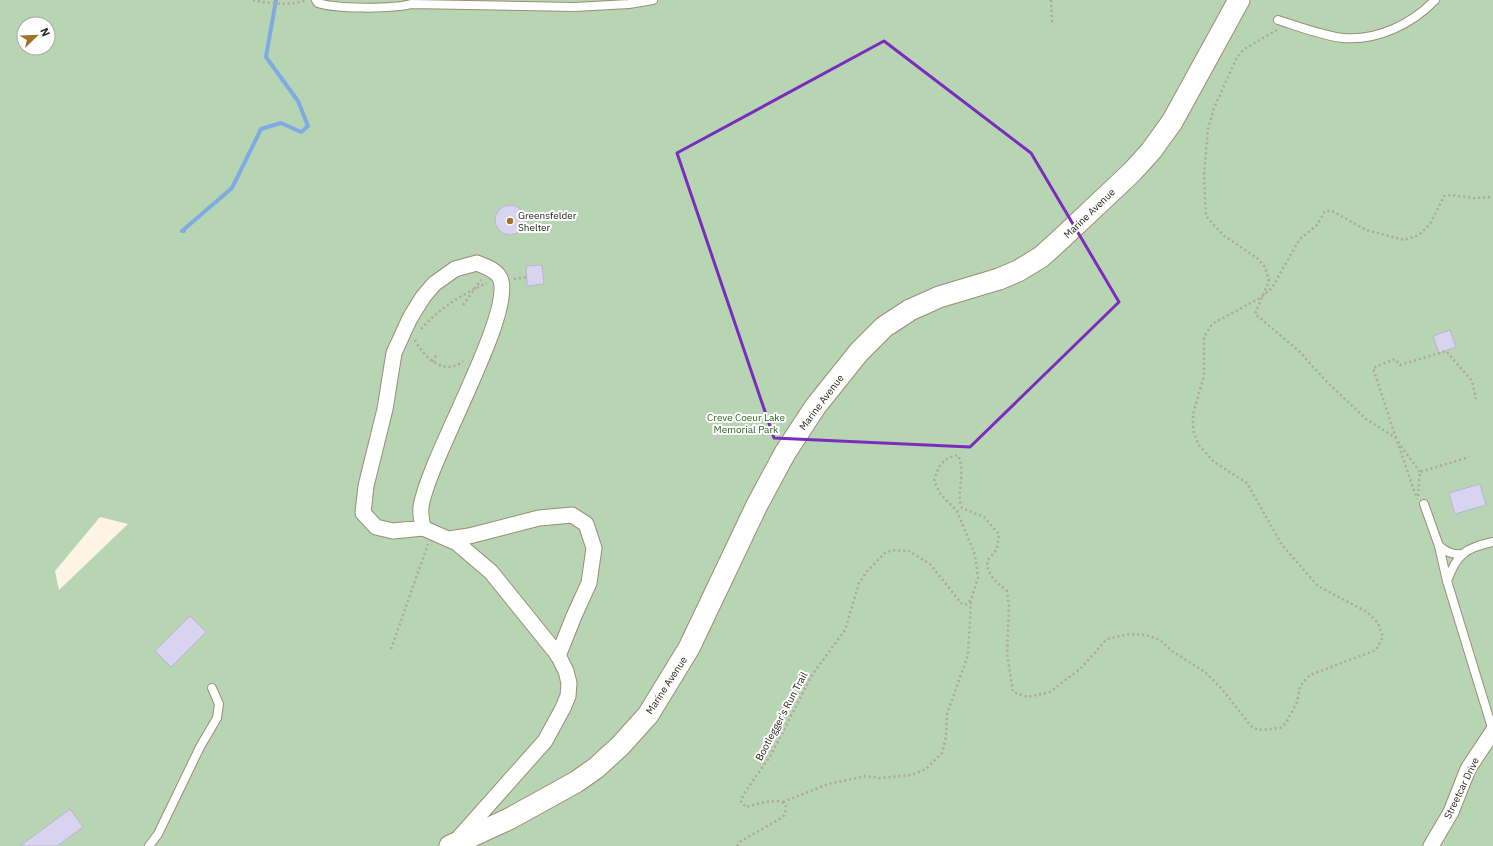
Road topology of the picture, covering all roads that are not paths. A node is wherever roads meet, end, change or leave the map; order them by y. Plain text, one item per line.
1 (316, 0) edge
2 (653, 0) edge
3 (1239, 0) edge
4 (1435, 0) edge
5 (410, 2) edge
6 (1279, 20) road end
7 (1424, 504) dead end
8 (428, 530) junction
9 (449, 539) junction
10 (1493, 542) edge
11 (1439, 546) junction
12 (1463, 554) junction
13 (1448, 581) junction
14 (558, 656) junction
15 (212, 688) dead end
16 (1493, 731) edge
17 (452, 845) edge
18 (149, 846) edge
19 (1431, 846) edge

1 - 5 lane
2 - 5 lane
3 - 17 main road, Marine Avenue
4 - 6 lane
7 - 11 lane
8 - 8 street
8 - 9 street
9 - 14 street
9 - 14 street
10 - 12 lane
11 - 12 lane
11 - 13 lane
12 - 13 lane
13 - 16 lane
14 - 17 street
15 - 18 lane
16 - 19 street, Streetcar Drive

